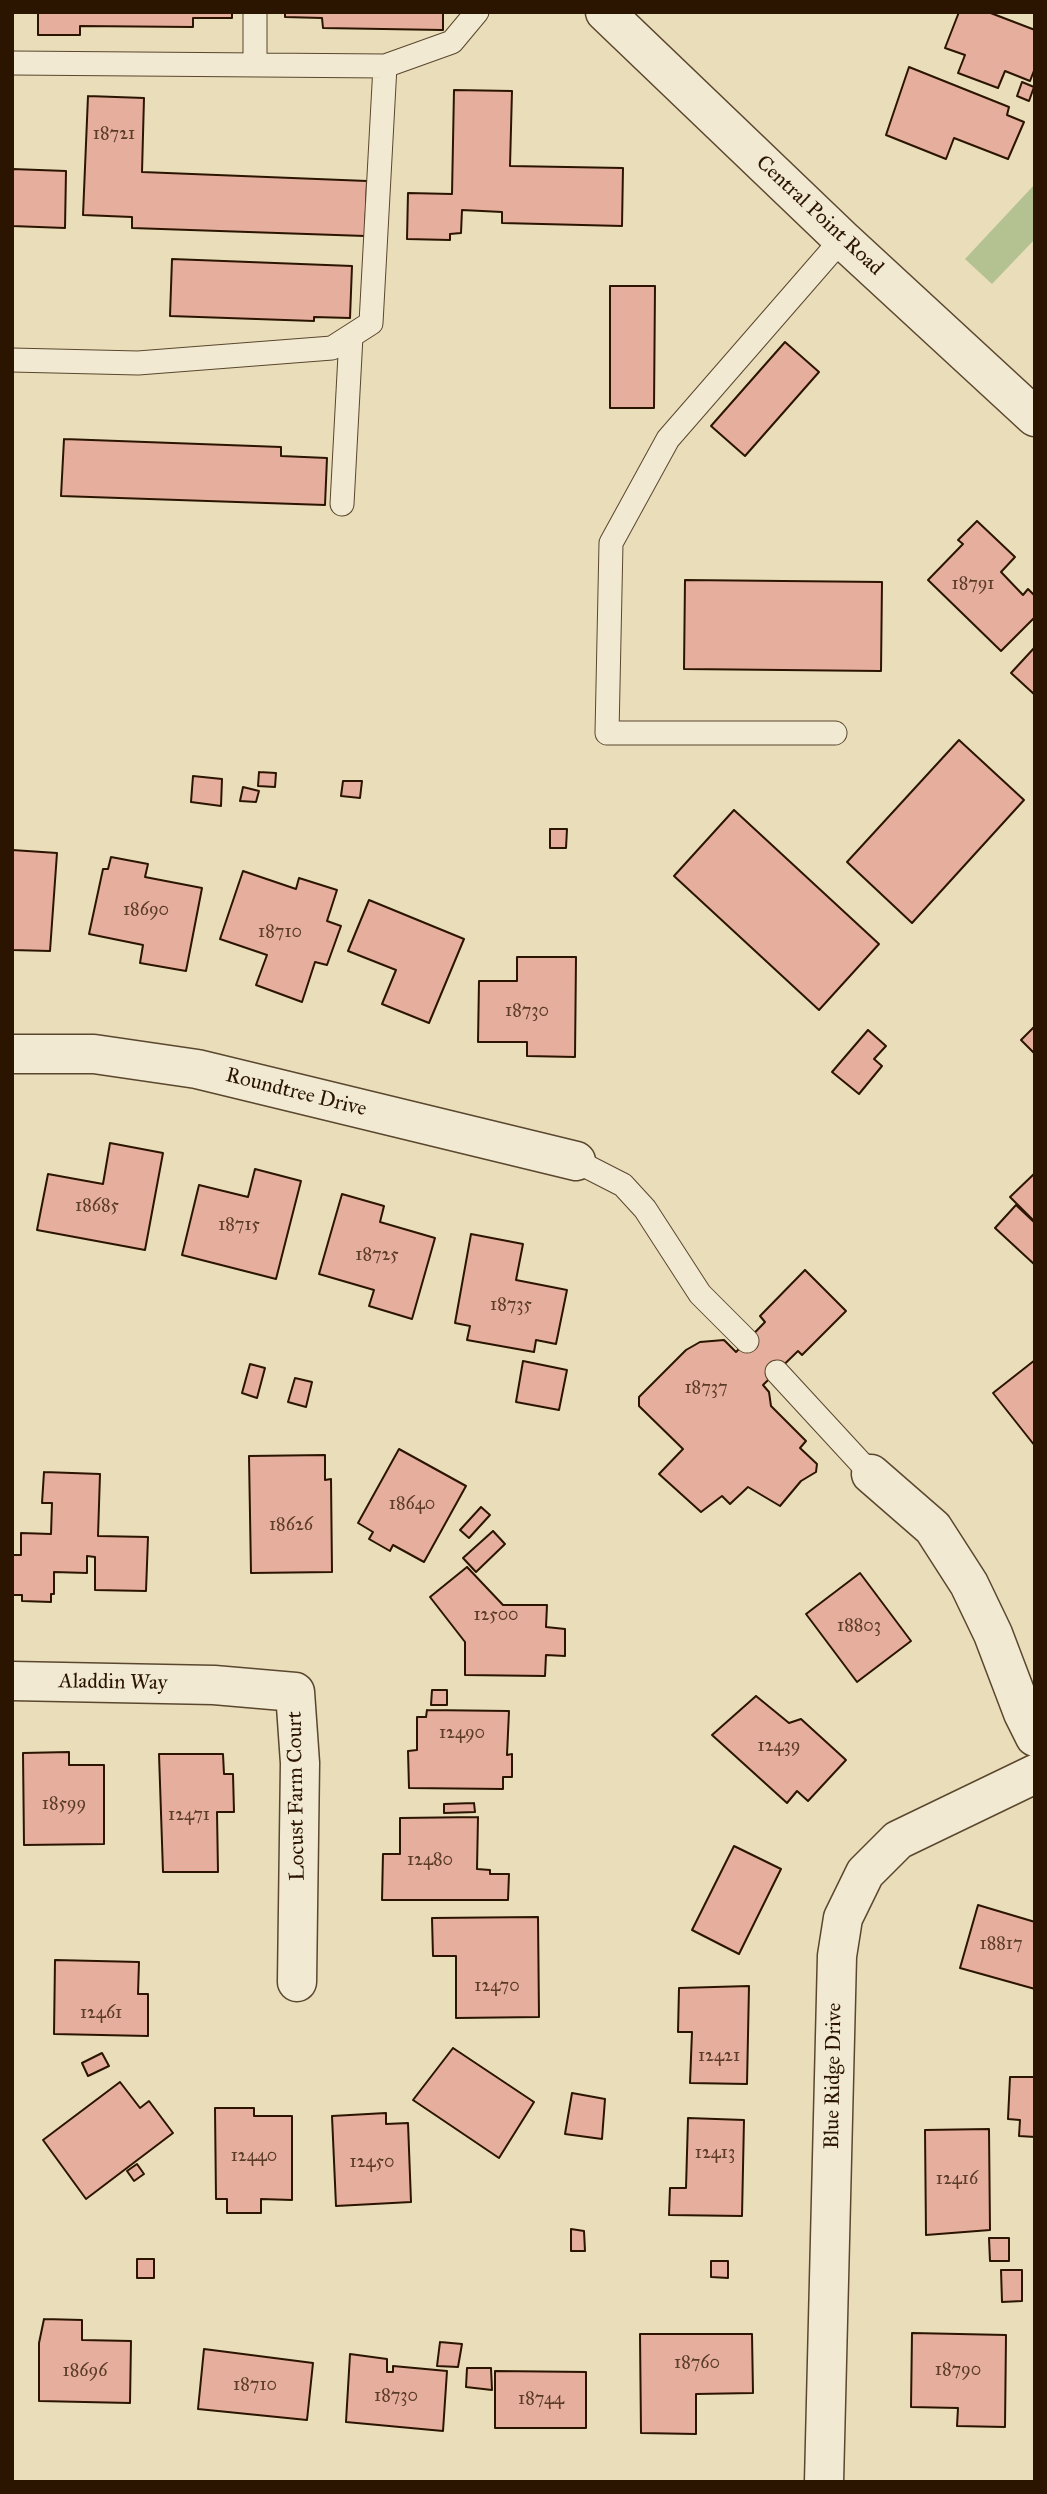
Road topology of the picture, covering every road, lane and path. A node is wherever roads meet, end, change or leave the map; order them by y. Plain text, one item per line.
1 (255, 12) edge
2 (477, 12) edge
3 (605, 12) edge
4 (12, 63) edge
5 (255, 65) junction
6 (385, 66) junction
7 (842, 239) junction
8 (351, 336) junction
9 (12, 360) edge
10 (1035, 417) edge
11 (342, 504) dead end
12 (835, 733) dead end
13 (12, 1054) edge
14 (576, 1161) joint
15 (747, 1341) dead end
16 (777, 1372) dead end
17 (872, 1474) joint
18 (12, 1681) edge
19 (214, 1685) joint
20 (1035, 1737) edge
21 (1035, 1774) edge
22 (297, 1982) dead end
23 (824, 2482) edge

1 - 5 lane
2 - 6 lane
3 - 7 street, Central Point Road
4 - 5 lane
5 - 6 lane
6 - 8 lane
7 - 10 street, Central Point Road
7 - 12 lane
8 - 9 lane
8 - 11 lane
13 - 14 street, Roundtree Drive
14 - 15 lane
16 - 17 lane
17 - 20 street
18 - 19 street, Aladdin Way
19 - 22 street, Locust Farm Court
21 - 23 street, Blue Ridge Drive

